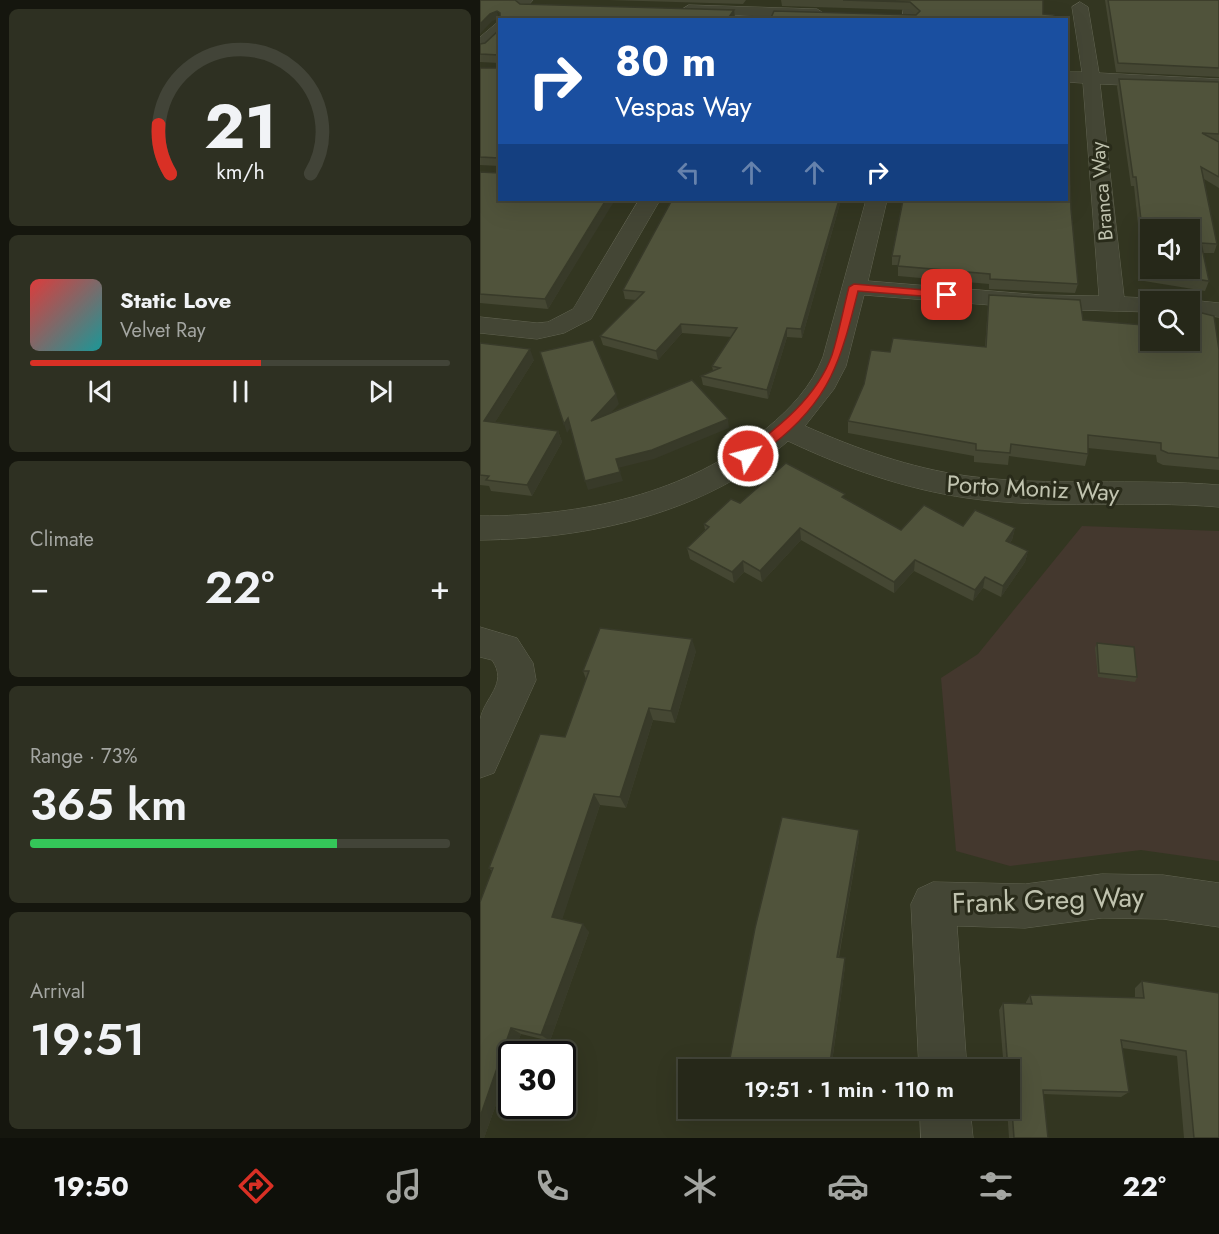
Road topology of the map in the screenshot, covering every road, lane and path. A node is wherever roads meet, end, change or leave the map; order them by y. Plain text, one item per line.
1 (912, 0) edge
2 (524, 2) edge
3 (545, 5) edge
4 (1080, 7) dead end
5 (675, 9) edge
6 (828, 14) edge
7 (508, 18) edge
8 (906, 18) edge
9 (498, 28) edge
10 (480, 46) edge
11 (1068, 77) edge
12 (1091, 78) junction
13 (1219, 84) edge
14 (648, 201) edge
15 (876, 201) edge
16 (854, 287) junction
17 (1112, 304) junction
18 (1140, 305) edge
19 (1200, 308) edge
20 (1219, 310) edge
21 (480, 325) edge
22 (786, 429) junction
23 (1219, 496) edge
24 (480, 528) edge
25 (480, 642) edge
26 (480, 760) edge
27 (1219, 905) edge
28 (942, 1059) edge
29 (946, 1119) edge
30 (947, 1138) edge

1 - 8 street
2 - 3 street
2 - 7 street
4 - 12 street, Branca Way
5 - 6 street
9 - 10 street
11 - 12 street
12 - 13 street
12 - 17 street, Branca Way
14 - 21 street
15 - 16 street
16 - 17 street
16 - 22 street
17 - 18 street
19 - 20 street
22 - 23 street, Porto Moniz Way
22 - 24 street
25 - 26 street
27 - 28 street, Frank Greg Way
29 - 30 street

